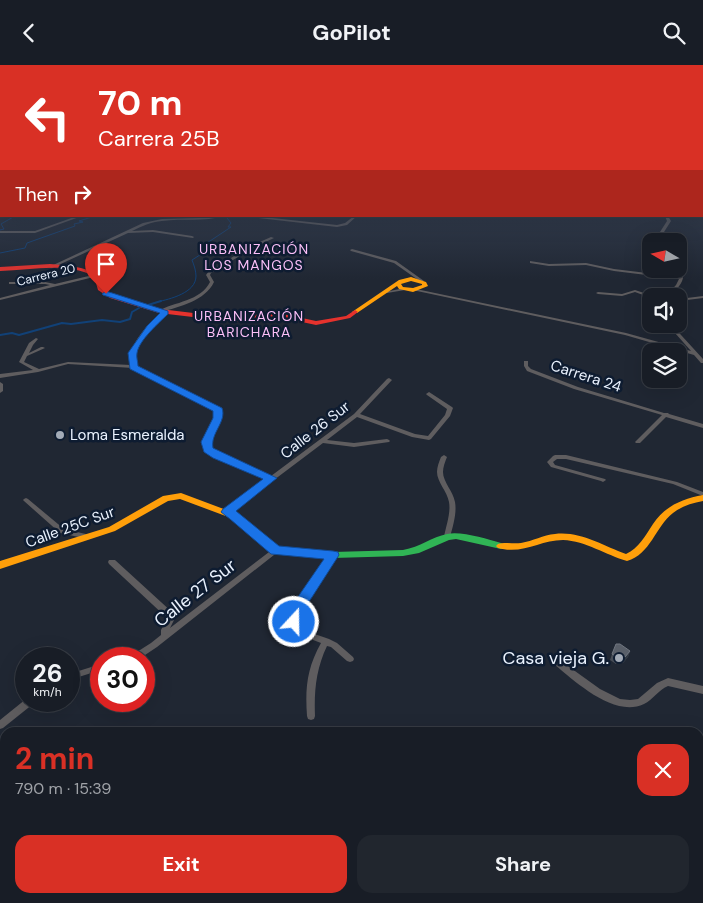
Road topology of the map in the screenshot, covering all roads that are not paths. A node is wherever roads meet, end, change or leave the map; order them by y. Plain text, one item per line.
1 (78, 217) edge
2 (208, 217) edge
3 (216, 217) edge
4 (250, 217) edge
5 (355, 217) edge
6 (666, 217) edge
7 (195, 220) junction
8 (0, 232) edge
9 (126, 232) junction
10 (662, 233) edge
11 (192, 237) dead end
12 (272, 238) dead end
13 (352, 250) dead end
14 (531, 262) dead end
15 (52, 267) junction
16 (0, 269) edge
17 (406, 271) junction
18 (642, 273) edge
19 (97, 275) junction
20 (682, 278) edge
21 (10, 283) dead end
22 (401, 285) junction
23 (421, 285) junction
24 (55, 286) junction
25 (674, 288) edge
26 (598, 293) dead end
27 (642, 294) edge
28 (703, 297) edge
29 (687, 298) edge
30 (0, 299) edge
31 (483, 304) junction
32 (162, 312) junction
33 (676, 333) edge
34 (36, 339) dead end
35 (43, 348) dead end
36 (695, 354) junction
37 (28, 355) junction
38 (526, 361) dead end
39 (703, 362) edge
40 (134, 367) junction
41 (38, 371) junction
42 (0, 376) edge
43 (389, 380) dead end
44 (0, 384) edge
45 (0, 391) edge
46 (429, 394) dead end
47 (666, 414) junction
48 (356, 415) junction
49 (703, 426) edge
50 (324, 441) junction
51 (387, 441) dead end
52 (638, 442) dead end
53 (444, 457) dead end
54 (271, 478) junction
55 (603, 480) dead end
56 (703, 494) edge
57 (703, 498) edge
58 (26, 500) dead end
59 (227, 512) junction
60 (88, 537) junction
61 (447, 537) junction
62 (276, 551) junction
63 (333, 555) junction
64 (112, 562) dead end
65 (0, 565) edge
66 (165, 637) junction
67 (326, 641) junction
68 (150, 647) edge
69 (350, 659) dead end
70 (558, 663) dead end
71 (703, 690) edge
72 (16, 712) edge
73 (311, 716) dead end
74 (0, 725) edge

1 - 8 street
2 - 7 street
3 - 7 street
4 - 5 street
6 - 10 street
7 - 9 street
9 - 11 street
9 - 15 street
12 - 32 street
13 - 17 street
14 - 18 street
15 - 16 street, Carrera 20
15 - 19 street, Carrera 20
17 - 22 street
17 - 23 street
19 - 24 street, Carrera 20
19 - 32 street, Carrera 20
20 - 25 street
21 - 24 street
22 - 23 street
22 - 32 street, Carrera 20
23 - 31 street
23 - 31 street
24 - 30 street, Carrera 20
26 - 27 street
28 - 29 street
31 - 36 street
32 - 40 street
33 - 36 street
34 - 37 street
35 - 37 street
36 - 39 street
37 - 41 street
38 - 47 street, Carrera 24
40 - 41 street
40 - 54 street
41 - 42 street
43 - 48 street, Calle 26 Sur
44 - 45 street
46 - 48 street
47 - 49 street, Carrera 24
47 - 52 street
48 - 50 street, Calle 26 Sur
50 - 51 street
50 - 54 street, Calle 26 Sur
53 - 61 street
54 - 59 street, Calle 26 Sur
55 - 56 street
57 - 61 street
58 - 60 street
59 - 60 street, Calle 25C Sur
59 - 62 street
60 - 65 street, Calle 25C Sur
61 - 63 street
62 - 63 street
62 - 66 street, Calle 27 Sur
63 - 67 street
64 - 66 street
66 - 68 street, Calle 27 Sur
67 - 69 street
67 - 73 street
70 - 71 street
72 - 74 street

